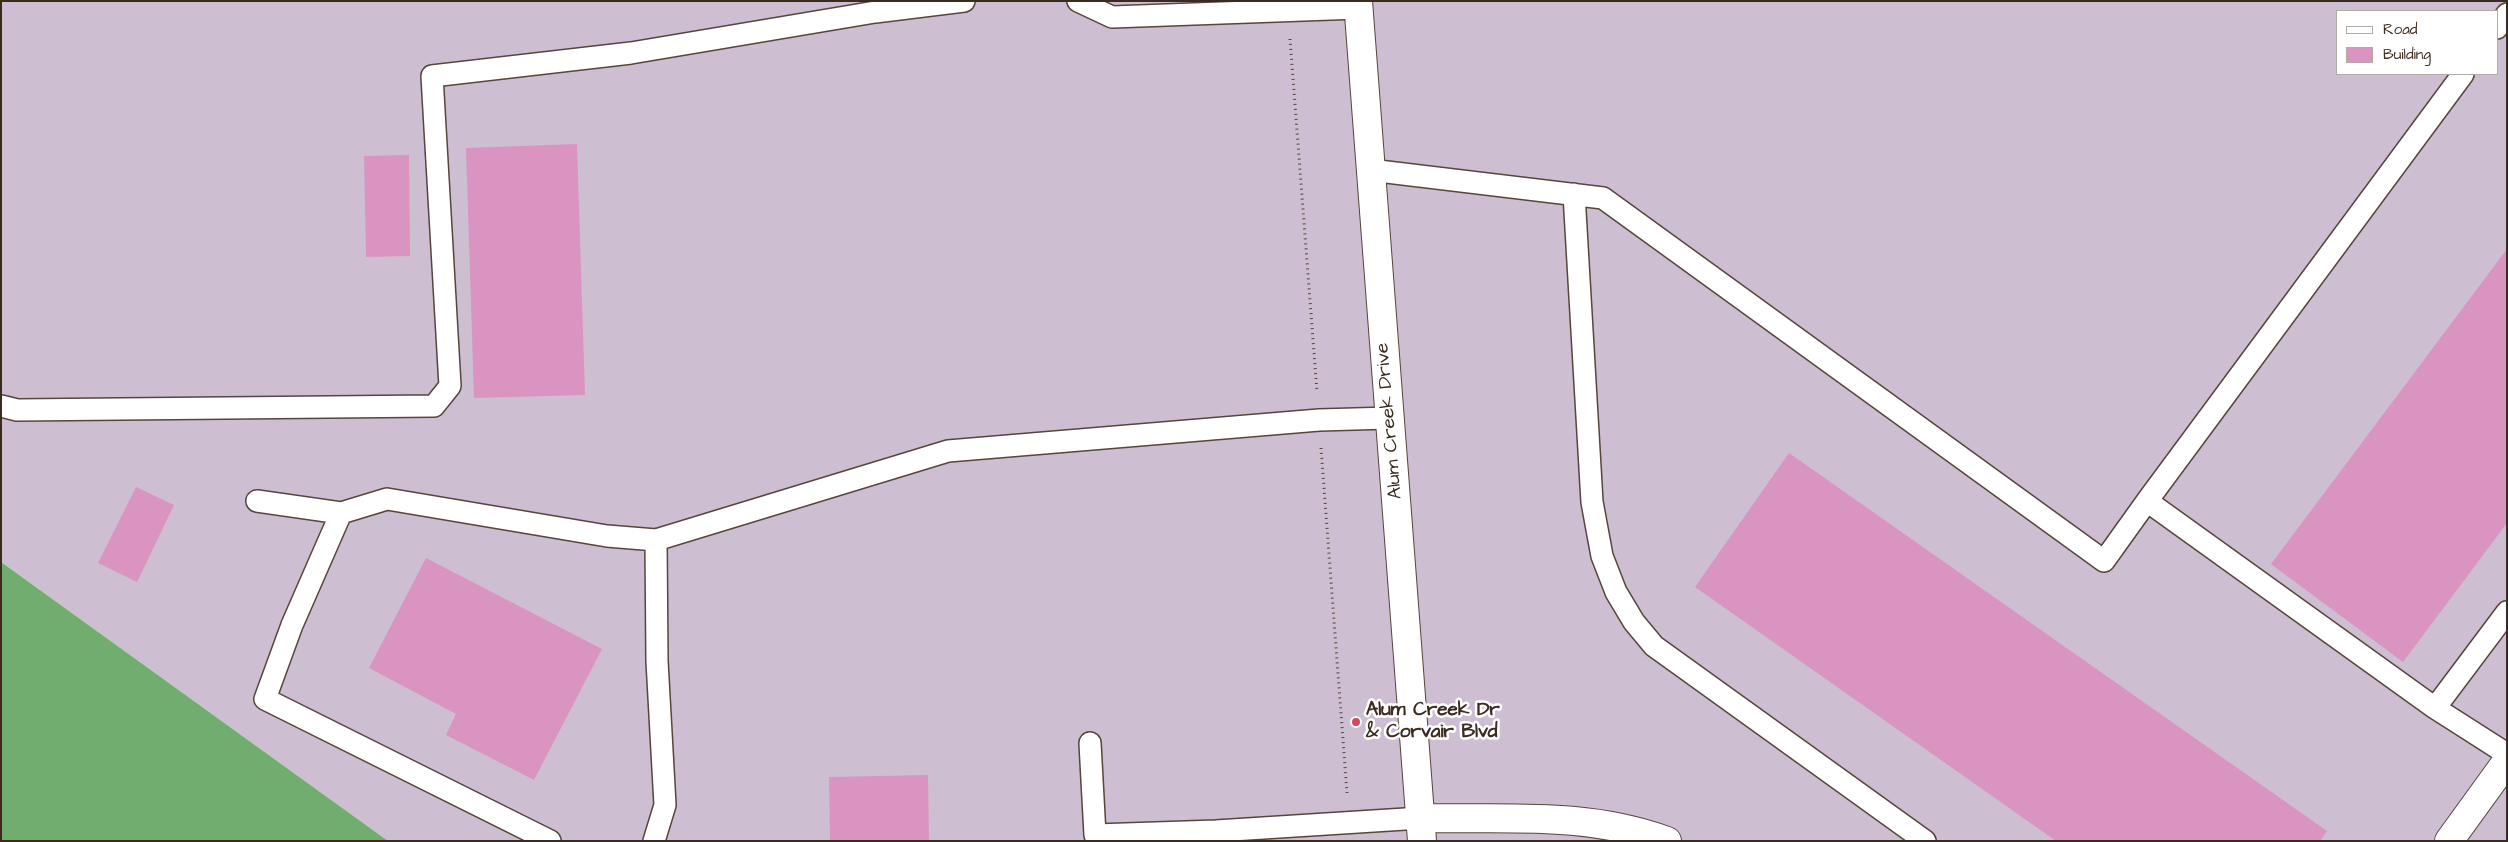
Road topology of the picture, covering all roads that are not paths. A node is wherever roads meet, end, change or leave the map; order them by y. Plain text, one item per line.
1 (964, 1) edge
2 (1078, 1) edge
3 (1358, 4) edge
4 (2507, 14) edge
5 (2498, 27) edge
6 (2462, 75) edge
7 (1370, 170) junction
8 (1574, 194) junction
9 (1, 406) edge
10 (1390, 418) junction
11 (257, 501) dead end
12 (2147, 502) junction
13 (341, 513) junction
14 (656, 540) junction
15 (2507, 612) edge
16 (2435, 708) junction
17 (1090, 743) dead end
18 (2507, 754) edge
19 (2507, 761) edge
20 (1421, 829) edge
21 (550, 841) edge
22 (654, 841) edge
23 (1666, 841) edge
24 (1925, 841) edge
25 (2449, 841) edge

1 - 9 lane
2 - 3 lane
3 - 7 main road, Alum Creek Drive
4 - 5 lane
6 - 12 lane
7 - 8 lane
7 - 10 main road, Alum Creek Drive
8 - 12 lane
8 - 24 lane
10 - 14 lane
10 - 20 main road, Alum Creek Drive
11 - 13 lane
12 - 16 lane
13 - 14 lane
13 - 21 lane
14 - 22 lane
15 - 16 lane
16 - 18 lane
17 - 20 lane
19 - 25 main road
20 - 23 main road

